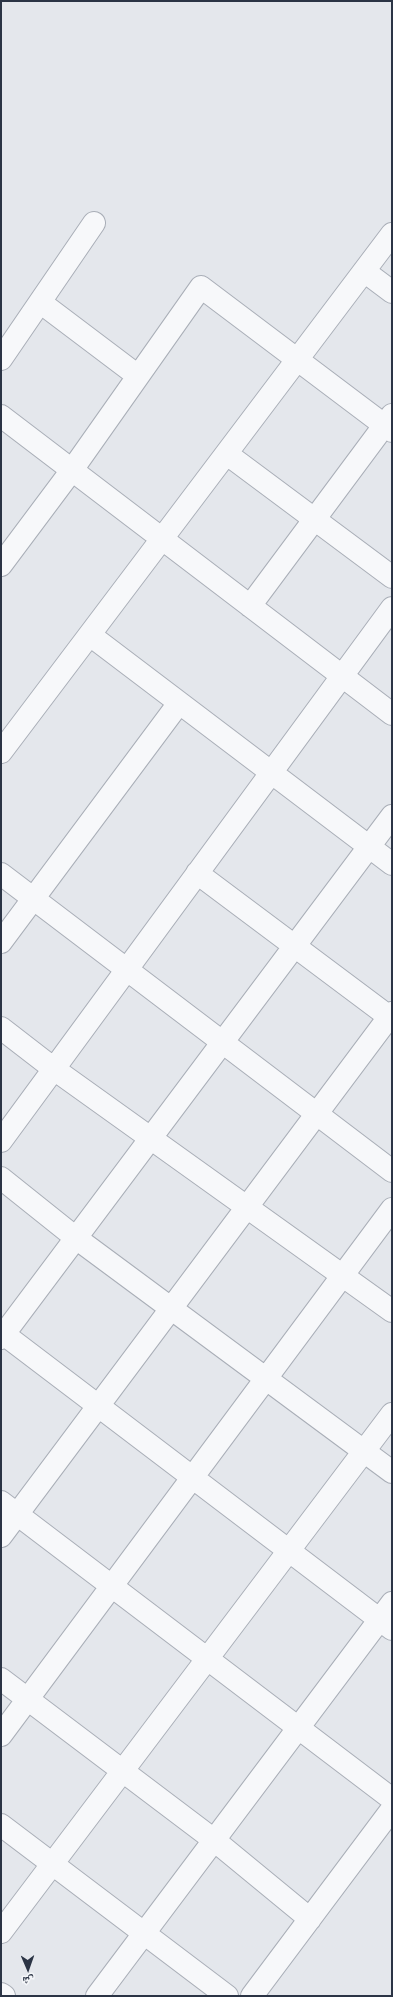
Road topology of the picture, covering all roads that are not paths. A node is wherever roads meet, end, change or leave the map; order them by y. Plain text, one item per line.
1 (94, 223) dead end
2 (392, 234) edge
3 (364, 271) junction
4 (392, 292) edge
5 (40, 302) junction
6 (1, 359) edge
7 (298, 360) junction
8 (138, 376) junction
9 (1, 416) edge
10 (390, 424) edge
11 (227, 454) junction
12 (72, 470) junction
13 (316, 519) junction
14 (162, 539) junction
15 (1, 565) edge
16 (392, 577) edge
17 (250, 606) junction
18 (392, 608) edge
19 (90, 635) junction
20 (342, 676) junction
21 (179, 703) junction
22 (392, 714) edge
23 (1, 752) edge
24 (272, 772) junction
25 (392, 816) edge
26 (369, 846) junction
27 (392, 864) edge
28 (197, 873) junction
29 (1, 874) edge
30 (34, 898) junction
31 (1, 942) edge
32 (295, 946) junction
33 (126, 970) junction
34 (391, 1016) edge
35 (1, 1028) edge
36 (222, 1042) junction
37 (54, 1069) junction
38 (317, 1114) junction
39 (151, 1138) junction
40 (1, 1141) edge
41 (392, 1171) edge
42 (1, 1178) edge
43 (247, 1207) junction
44 (392, 1209) edge
45 (76, 1238) junction
46 (343, 1276) junction
47 (171, 1308) junction
48 (392, 1311) edge
49 (2, 1335) edge
50 (266, 1378) junction
51 (98, 1406) junction
52 (392, 1414) edge
53 (364, 1451) junction
54 (392, 1472) edge
55 (193, 1477) junction
56 (9, 1508) edge
57 (1, 1536) edge
58 (289, 1550) junction
59 (111, 1586) junction
60 (388, 1617) edge
61 (207, 1659) junction
62 (1, 1679) edge
63 (28, 1699) junction
64 (298, 1727) junction
65 (1, 1735) edge
66 (123, 1770) junction
67 (392, 1799) edge
68 (392, 1809) edge
69 (1, 1825) edge
70 (214, 1840) junction
71 (53, 1864) junction
72 (310, 1918) junction
73 (1, 1932) edge
74 (144, 1933) junction
75 (1, 1994) edge
76 (4, 1996) edge
77 (97, 1996) edge
78 (227, 1996) edge
79 (252, 1996) edge

1 - 5 street
2 - 3 street
3 - 4 street
3 - 7 street
5 - 6 street
5 - 8 street
7 - 8 street
7 - 10 street
7 - 11 street
8 - 12 street
9 - 12 street
10 - 13 street
11 - 13 street
11 - 14 street
12 - 14 street
12 - 15 street
13 - 16 street
13 - 17 street
14 - 17 street
14 - 19 street
17 - 20 street
18 - 20 street
19 - 21 street
19 - 23 street
20 - 22 street
20 - 24 street
21 - 24 street
21 - 30 street
24 - 26 street
24 - 28 street
25 - 26 street
26 - 27 street
26 - 32 street
28 - 32 street
28 - 33 street
29 - 30 street
30 - 31 street
30 - 33 street
32 - 34 street
32 - 36 street
33 - 36 street
33 - 37 street
34 - 38 street
35 - 37 street
36 - 38 street
36 - 39 street
37 - 39 street
37 - 40 street
38 - 41 street
38 - 43 street
39 - 43 street
39 - 45 street
42 - 45 street
43 - 46 street
43 - 47 street
44 - 46 street
45 - 47 street
45 - 49 street
46 - 48 street
46 - 50 street
47 - 50 street
47 - 51 street
49 - 51 street
50 - 53 street
50 - 55 street
51 - 55 street
51 - 56 street
52 - 53 street
53 - 54 street
53 - 58 street
55 - 58 street
55 - 59 street
56 - 57 street
56 - 59 street
58 - 60 street
58 - 61 street
59 - 61 street
59 - 63 street
60 - 64 street
61 - 64 street
61 - 66 street
62 - 63 street
63 - 65 street
63 - 66 street
64 - 67 street
64 - 70 street
66 - 70 street
66 - 71 street
68 - 72 street
69 - 71 street
70 - 72 street
70 - 74 street
71 - 73 street
71 - 74 street
72 - 79 street
74 - 77 street
74 - 78 street
75 - 76 street

